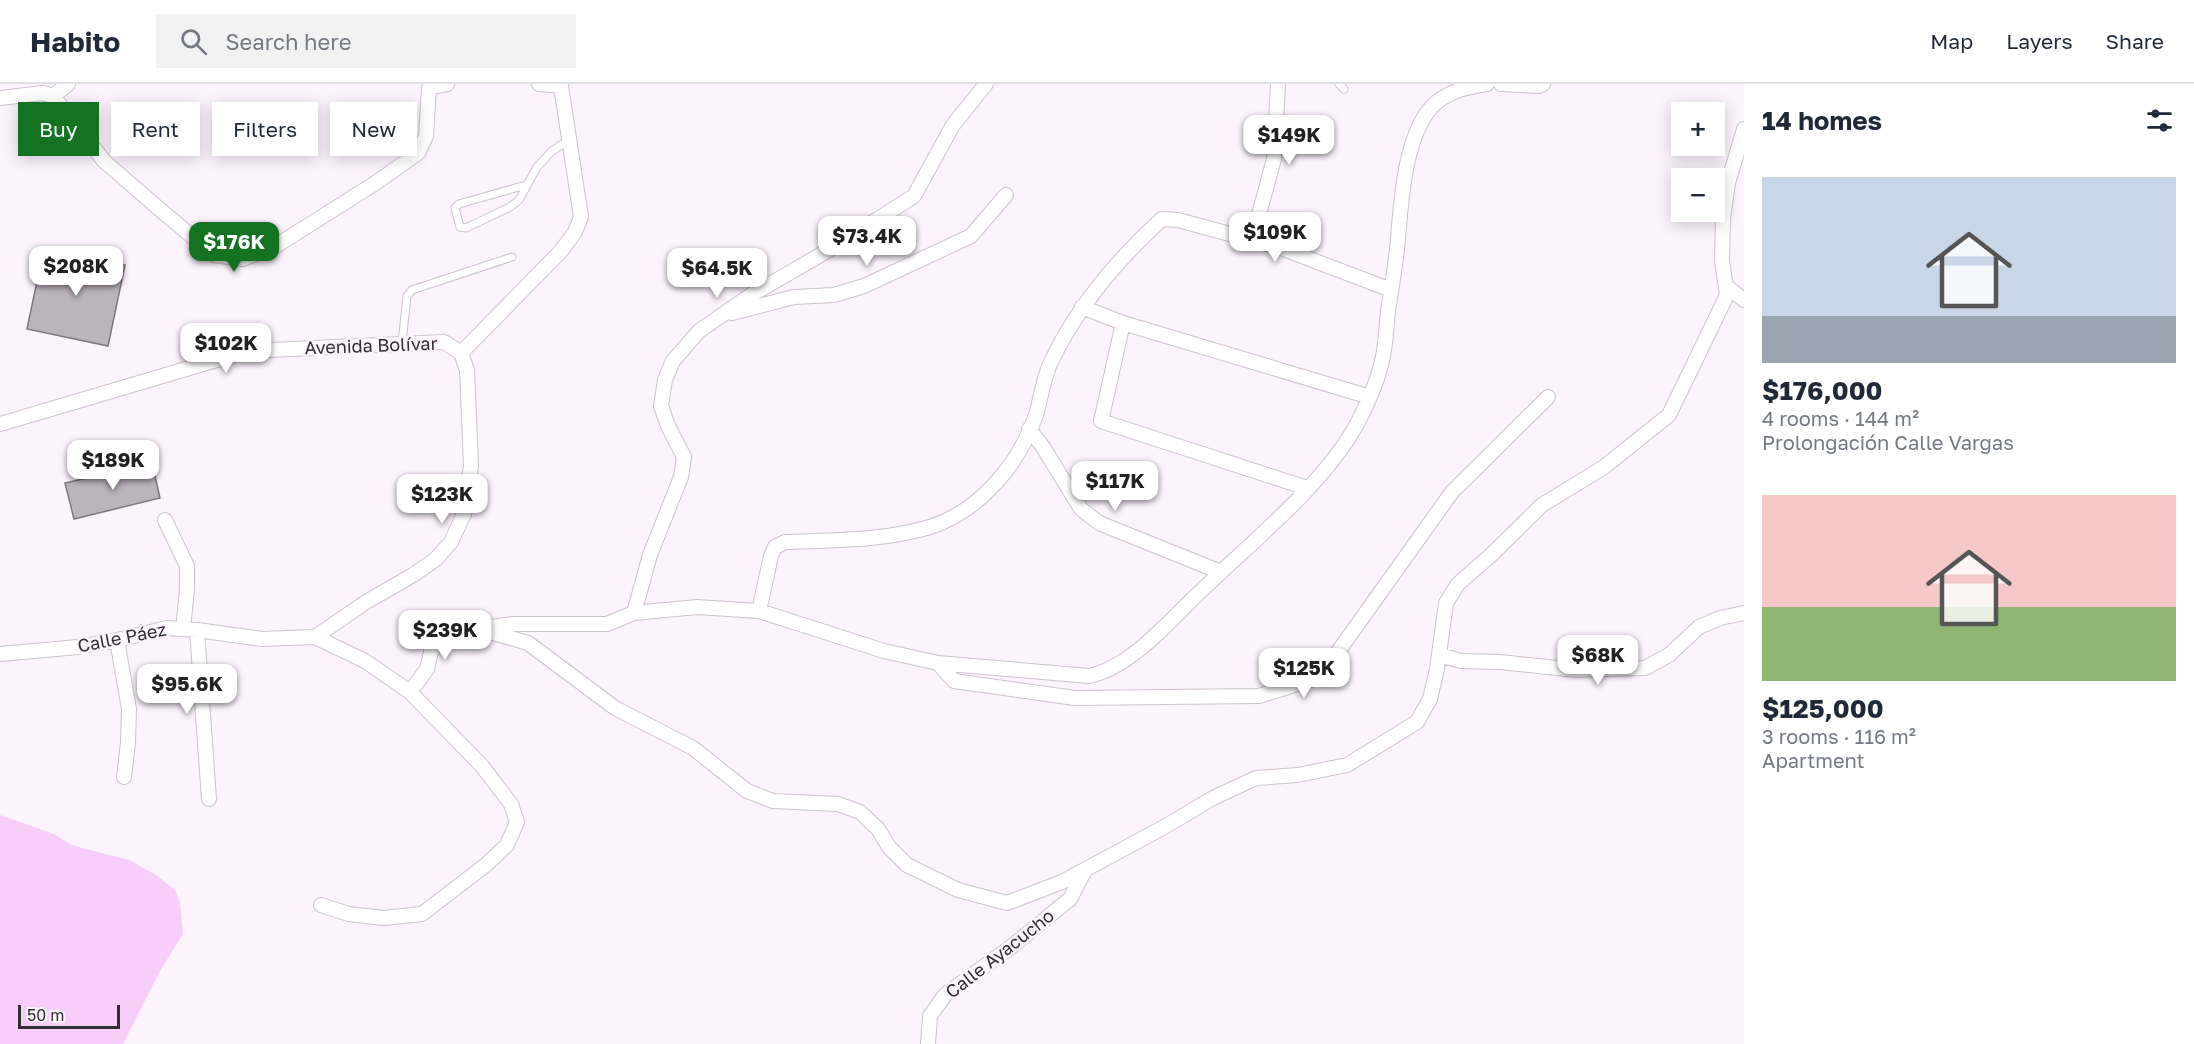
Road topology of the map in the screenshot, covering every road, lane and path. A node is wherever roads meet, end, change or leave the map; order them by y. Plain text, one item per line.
1 (68, 84) edge
2 (447, 84) edge
3 (539, 84) edge
4 (986, 84) edge
5 (1278, 84) edge
6 (1487, 84) edge
7 (1501, 84) edge
8 (1543, 84) edge
9 (564, 85) edge
10 (430, 86) edge
11 (53, 96) junction
12 (0, 98) edge
13 (1743, 131) edge
14 (570, 139) junction
15 (1744, 153) edge
16 (526, 185) junction
17 (1005, 195) dead end
18 (1252, 240) junction
19 (512, 257) dead end
20 (1726, 286) junction
21 (1391, 290) junction
22 (1744, 300) edge
23 (1082, 307) junction
24 (721, 316) junction
25 (1124, 323) junction
26 (402, 343) junction
27 (461, 353) junction
28 (1370, 397) junction
29 (1548, 397) dead end
30 (0, 424) edge
31 (1029, 429) junction
32 (1307, 488) junction
33 (165, 520) dead end
34 (1221, 572) junction
35 (759, 611) junction
36 (634, 613) junction
37 (1744, 613) edge
38 (190, 629) junction
39 (483, 630) junction
40 (315, 637) junction
41 (117, 640) junction
42 (0, 654) edge
43 (1439, 655) junction
44 (938, 663) junction
45 (410, 692) junction
46 (124, 777) dead end
47 (209, 799) dead end
48 (1085, 870) junction
49 (321, 905) dead end
50 (928, 1044) edge

1 - 11 street
2 - 10 street
3 - 9 street
4 - 24 street
5 - 18 street
6 - 21 street
7 - 8 street
9 - 14 street
10 - 11 street
11 - 12 street
13 - 15 street
13 - 20 street
14 - 16 lane
14 - 27 street
16 - 16 lane
17 - 24 street
18 - 21 street
18 - 23 street
19 - 26 lane
20 - 22 street
20 - 43 street
21 - 28 street
23 - 25 street
23 - 31 street
24 - 36 street
25 - 28 street
25 - 32 street
26 - 27 street, Avenida Bolívar
26 - 30 street, Avenida Bolívar
27 - 40 street, Avenida Bolívar
28 - 32 street
29 - 44 street
31 - 34 street
31 - 35 street
32 - 34 street
33 - 38 street
34 - 44 street
35 - 36 street
35 - 44 street
36 - 39 street
37 - 43 street
38 - 40 street, Calle Páez
38 - 41 street, Calle Páez
38 - 47 street
39 - 45 street
39 - 48 street
40 - 45 street
41 - 42 street, Calle Páez
41 - 46 street
43 - 48 street
45 - 49 street
48 - 50 street, Calle Ayacucho

